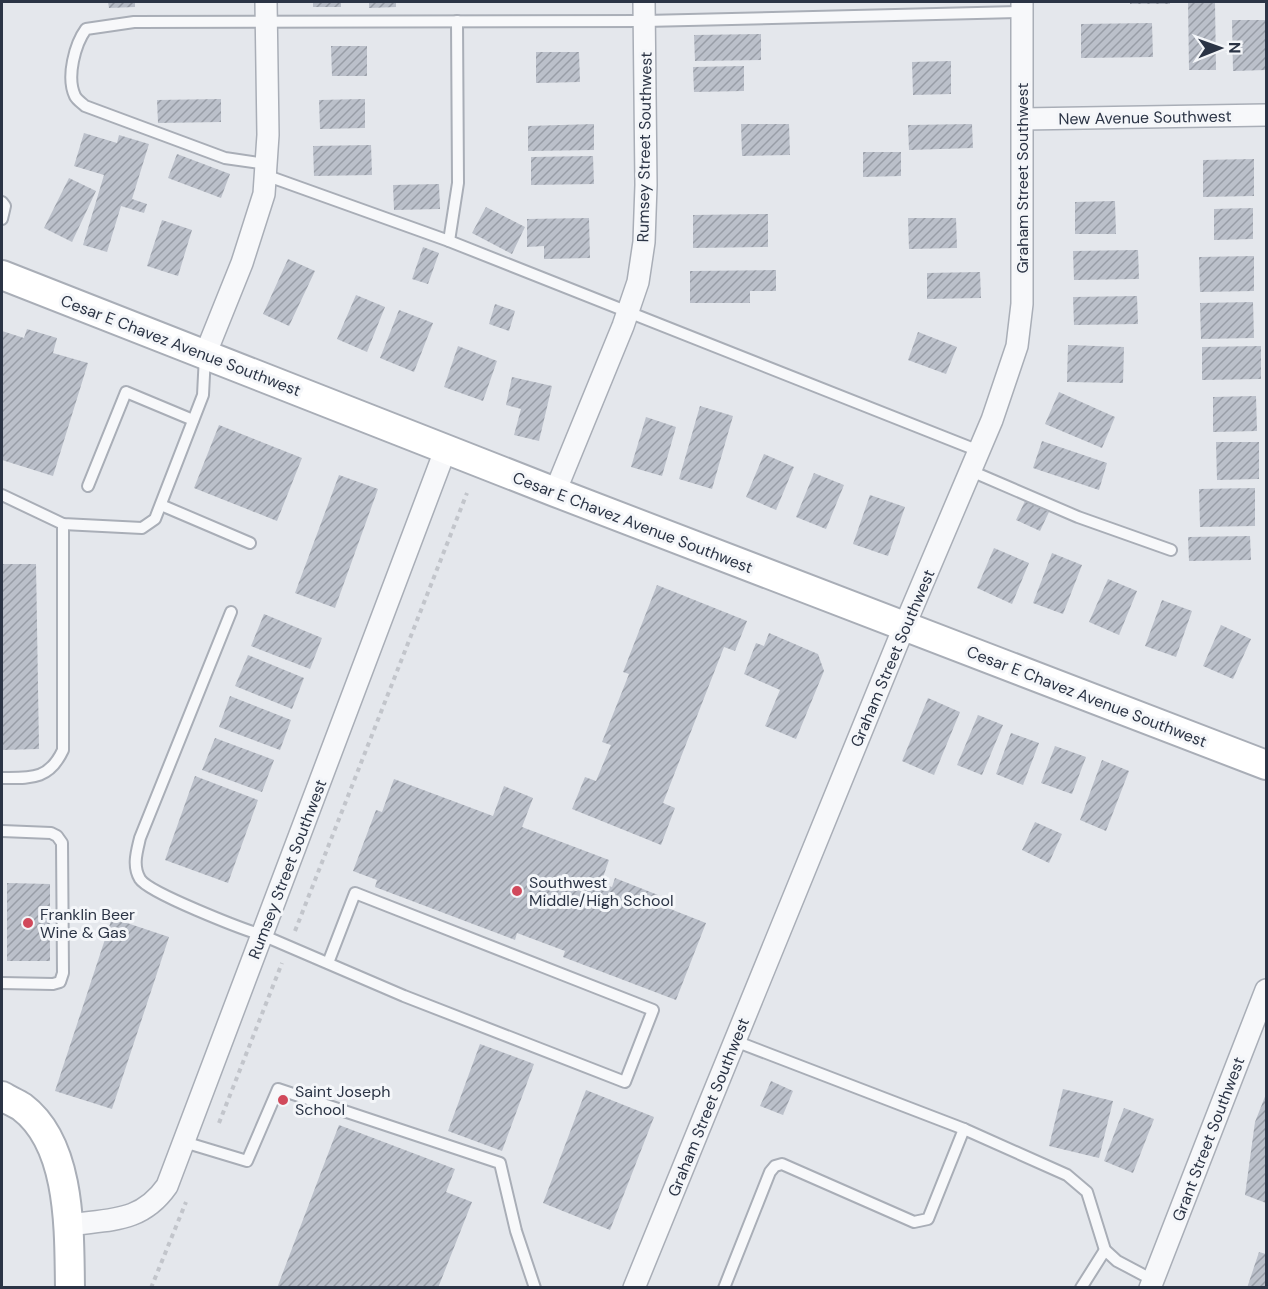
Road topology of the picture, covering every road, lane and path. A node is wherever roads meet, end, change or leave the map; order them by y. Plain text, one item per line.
1 (1022, 7) edge
2 (266, 11) edge
3 (644, 11) edge
4 (457, 21) junction
5 (1266, 115) edge
6 (1023, 119) junction
7 (266, 170) junction
8 (2, 202) edge
9 (2, 219) edge
10 (449, 241) junction
11 (2, 275) edge
12 (628, 312) junction
13 (205, 355) junction
14 (193, 420) junction
15 (446, 448) junction
16 (979, 451) junction
17 (971, 471) junction
18 (88, 486) dead end
19 (555, 492) junction
20 (467, 493) dead end
21 (2, 495) edge
22 (161, 505) junction
23 (63, 524) junction
24 (250, 543) dead end
25 (1171, 550) dead end
26 (231, 612) dead end
27 (904, 627) junction
28 (1266, 765) edge
29 (2, 778) edge
30 (2, 831) edge
31 (262, 935) junction
32 (289, 947) junction
33 (328, 963) junction
34 (2, 983) edge
35 (1266, 990) edge
36 (735, 1041) junction
37 (2, 1096) edge
38 (964, 1129) junction
39 (184, 1142) junction
40 (209, 1149) junction
41 (187, 1199) dead end
42 (69, 1225) junction
43 (1105, 1250) junction
44 (1151, 1284) edge
45 (70, 1287) edge
46 (151, 1287) edge
47 (535, 1287) edge
48 (634, 1287) edge
49 (724, 1287) edge
50 (1081, 1287) edge

1 - 3 lane
1 - 6 street, Graham Street Southwest
2 - 4 lane
2 - 7 street
2 - 7 lane
3 - 4 lane
3 - 12 street, Rumsey Street Southwest
4 - 10 lane
5 - 6 street, New Avenue Southwest
6 - 16 street, Graham Street Southwest
7 - 10 lane
7 - 13 street
8 - 9 lane
10 - 12 lane
11 - 13 main road, Cesar E Chavez Avenue Southwest
12 - 16 lane
12 - 19 street, Rumsey Street Southwest
13 - 14 lane
13 - 15 main road, Cesar E Chavez Avenue Southwest
14 - 18 lane
14 - 22 lane
15 - 19 main road, Cesar E Chavez Avenue Southwest
15 - 31 street, Rumsey Street Southwest
16 - 17 street, Graham Street Southwest
17 - 25 lane
17 - 27 street, Graham Street Southwest
19 - 27 main road, Cesar E Chavez Avenue Southwest
20 - 32 path
21 - 23 lane
22 - 23 lane
22 - 24 lane
23 - 29 lane
26 - 31 lane
27 - 28 main road, Cesar E Chavez Avenue Southwest
27 - 36 street, Graham Street Southwest
30 - 34 lane
31 - 32 lane
31 - 39 street, Rumsey Street Southwest
32 - 33 lane
32 - 40 path
33 - 33 lane
35 - 44 street, Grant Street Southwest
36 - 38 lane
36 - 48 street, Graham Street Southwest
37 - 42 main road
38 - 43 lane
38 - 49 lane
39 - 40 lane
39 - 42 street, Rumsey Street Southwest
40 - 47 lane
41 - 46 path
42 - 45 main road
43 - 44 lane
43 - 50 lane

